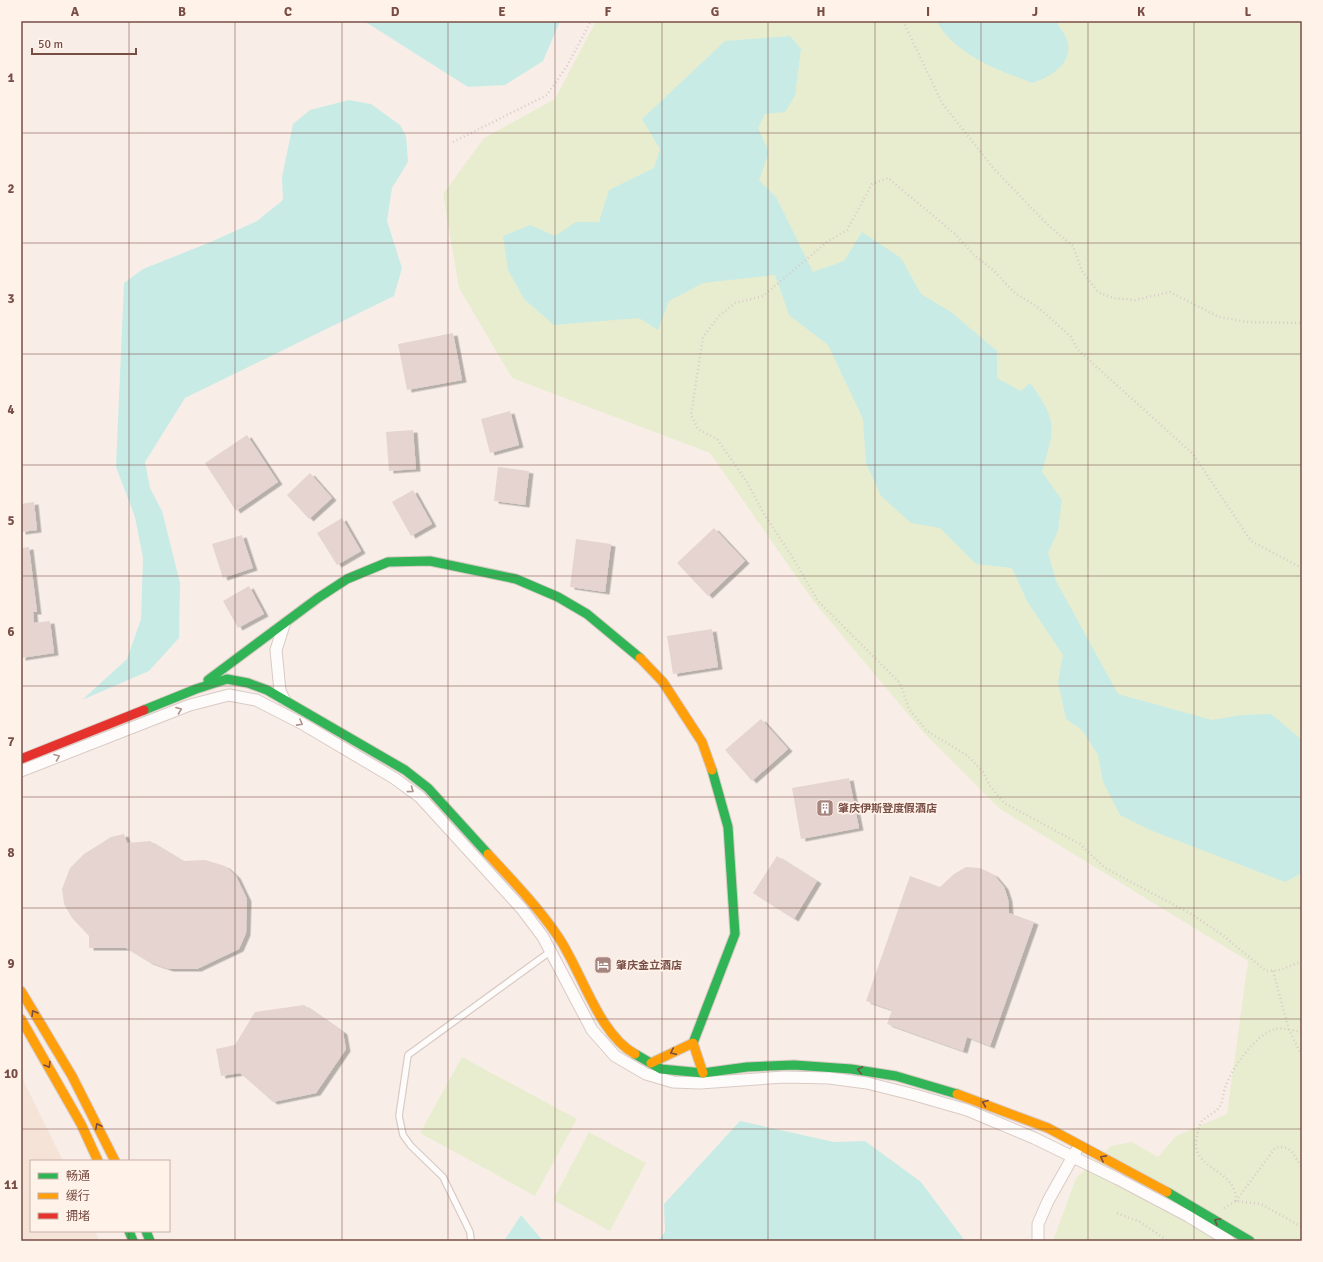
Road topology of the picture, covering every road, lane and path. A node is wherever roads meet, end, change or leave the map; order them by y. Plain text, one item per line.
1 (591, 21) edge
2 (903, 21) edge
3 (452, 142) dead end
4 (1302, 323) edge
5 (1302, 568) edge
6 (284, 625) junction
7 (196, 690) junction
8 (284, 699) junction
9 (21, 759) edge
10 (21, 771) edge
11 (551, 951) junction
12 (1302, 961) edge
13 (1273, 971) junction
14 (21, 991) edge
15 (21, 1019) edge
16 (1289, 1030) junction
17 (1302, 1032) edge
18 (693, 1043) junction
19 (1302, 1056) edge
20 (650, 1063) junction
21 (702, 1073) junction
22 (1079, 1145) junction
23 (1073, 1157) junction
24 (98, 1160) edge
25 (114, 1160) edge
26 (1302, 1168) edge
27 (1236, 1201) junction
28 (1117, 1212) dead end
29 (1214, 1219) junction
30 (1302, 1227) edge
31 (471, 1241) edge
32 (1038, 1241) edge
33 (1168, 1241) edge
34 (1229, 1241) edge
35 (1250, 1241) edge

1 - 3 path
2 - 4 path
5 - 13 path
6 - 7 street
6 - 8 street
6 - 18 street
7 - 8 street
7 - 9 street
8 - 20 street
10 -> 11 street
11 - 23 street
11 - 31 lane
12 - 13 path
13 - 16 path
25 -> 14 street
15 -> 24 street
16 - 17 path
16 - 19 path
16 - 27 path
18 -> 20 street
18 - 21 street
20 - 21 street
22 -> 21 street
22 - 23 street
29 -> 22 street
23 - 32 street
23 - 34 street
26 - 27 path
27 - 29 path
27 - 30 path
28 - 33 path
35 -> 29 street

